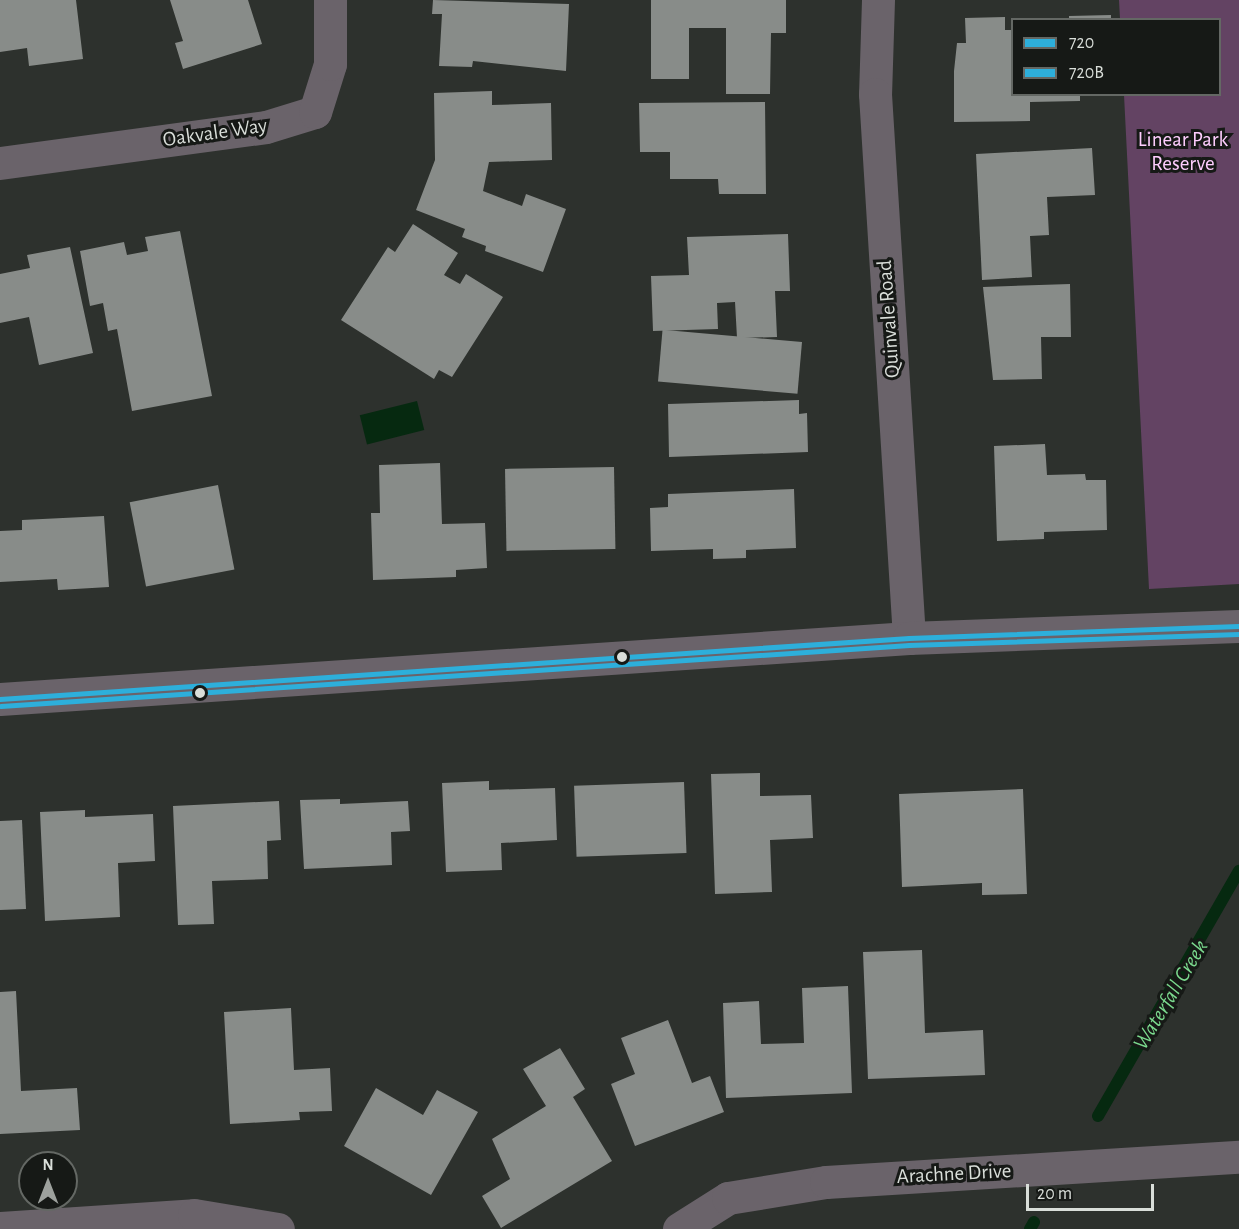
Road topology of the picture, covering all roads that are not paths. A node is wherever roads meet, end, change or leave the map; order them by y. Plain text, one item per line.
1 (330, 0) edge
2 (878, 0) edge
3 (0, 163) edge
4 (1239, 626) edge
5 (909, 638) junction
6 (0, 699) edge
7 (1239, 1157) edge
8 (0, 1228) edge
9 (279, 1229) edge
10 (679, 1229) edge

1 - 3 street, Oakvale Way
2 - 5 street, Quinvale Road
4 - 5 street
5 - 6 street
7 - 10 street, Arachne Drive
8 - 9 street

